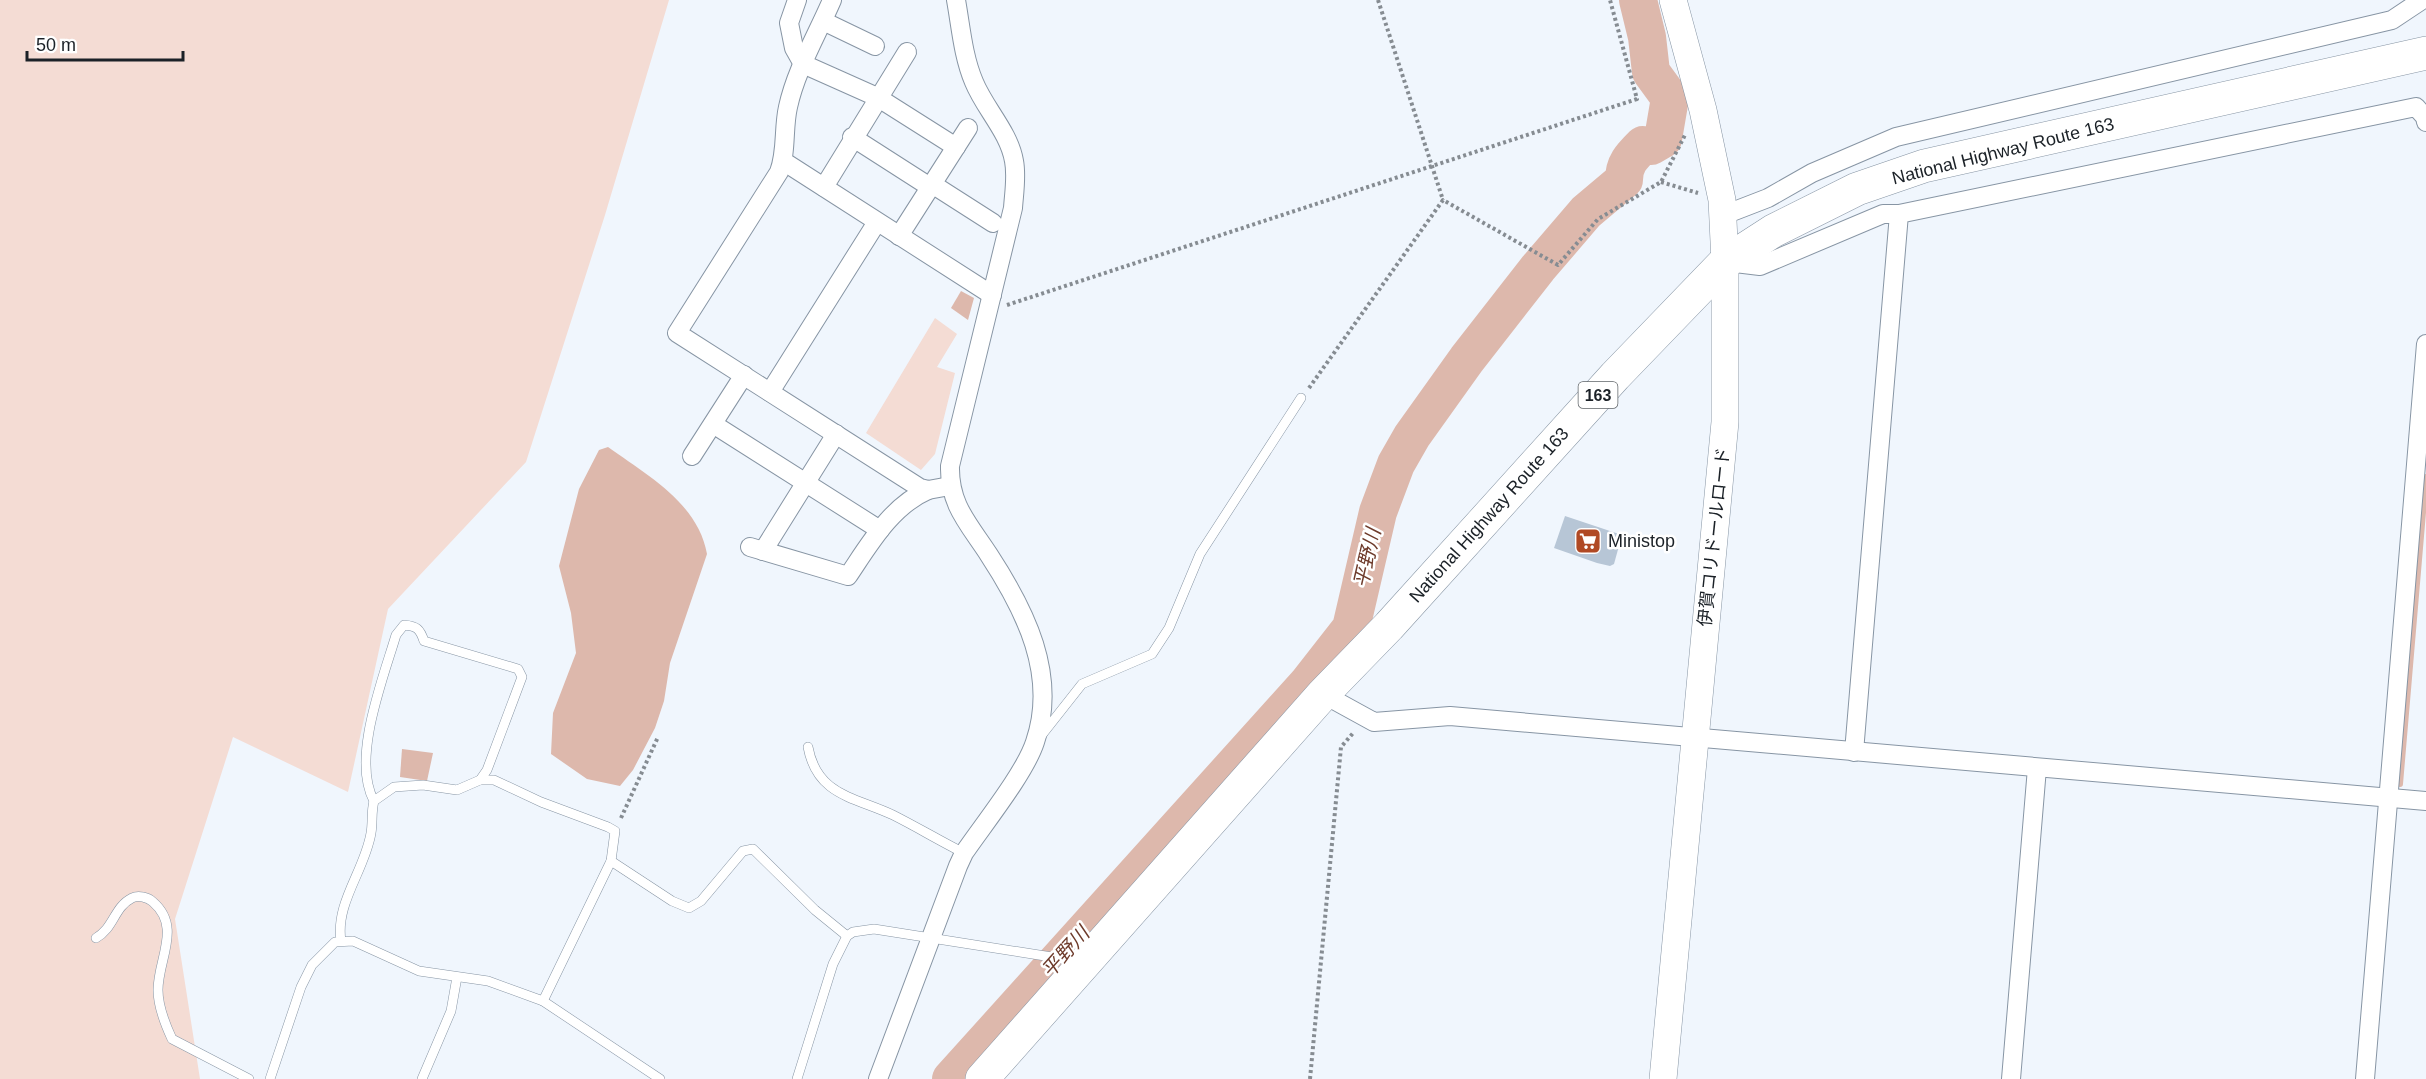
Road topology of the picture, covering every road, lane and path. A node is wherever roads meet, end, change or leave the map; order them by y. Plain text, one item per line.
1 (796, 0) edge
2 (832, 0) edge
3 (956, 0) edge
4 (1378, 0) edge
5 (1610, 0) edge
6 (1673, 0) edge
7 (2422, 0) edge
8 (823, 21) junction
9 (875, 46) dead end
10 (907, 52) dead end
11 (2426, 53) edge
12 (803, 64) junction
13 (877, 97) junction
14 (1703, 110) junction
15 (2426, 123) edge
16 (968, 128) dead end
17 (852, 137) junction
18 (956, 147) junction
19 (783, 161) junction
20 (1433, 166) junction
21 (1661, 182) junction
22 (931, 185) junction
23 (824, 187) junction
24 (1443, 200) junction
25 (1723, 208) junction
26 (1899, 214) junction
27 (877, 222) junction
28 (993, 223) dead end
29 (899, 236) junction
30 (1725, 262) junction
31 (991, 303) junction
32 (2426, 344) edge
33 (744, 375) junction
34 (770, 392) junction
35 (1301, 399) joint
36 (713, 424) junction
37 (836, 434) junction
38 (692, 456) dead end
39 (804, 484) junction
40 (950, 486) junction
41 (928, 490) junction
42 (879, 530) junction
43 (1323, 694) junction
44 (1374, 722) junction
45 (658, 737) dead end
46 (1694, 738) junction
47 (1035, 743) junction
48 (808, 747) dead end
49 (1854, 752) junction
50 (2037, 768) junction
51 (480, 780) junction
52 (2387, 798) junction
53 (374, 801) junction
54 (2426, 801) edge
55 (615, 831) junction
56 (963, 853) junction
57 (611, 861) junction
58 (847, 936) junction
59 (932, 937) junction
60 (96, 938) dead end
61 (341, 941) junction
62 (1078, 961) junction
63 (457, 976) junction
64 (543, 1001) junction
65 (249, 1079) edge
66 (270, 1079) edge
67 (422, 1079) edge
68 (660, 1079) edge
69 (797, 1079) edge
70 (878, 1079) edge
71 (982, 1079) edge
72 (1310, 1079) edge
73 (1663, 1079) edge
74 (2012, 1079) edge
75 (2365, 1079) edge

1 - 12 street
2 - 8 street
3 - 31 street
4 - 20 path
5 - 20 path
6 - 14 street, 伊賀コリドールロード
7 - 25 street
8 - 9 street
8 - 12 street
10 - 13 street
11 - 30 highway, National Highway Route 163 / 163
12 - 13 street
12 - 19 street
13 - 17 street
13 - 18 street
14 - 21 path
14 - 25 street, 伊賀コリドールロード
15 - 26 street
16 - 18 street
17 - 22 street
17 - 23 street
18 - 22 street
19 - 23 street
19 - 33 street
20 - 24 path
20 - 31 path
21 - 24 path
21 - 25 path
22 - 28 street
22 - 29 street
23 - 27 street
24 - 35 path
25 - 30 street, 伊賀コリドールロード
26 - 30 street
26 - 49 street
27 - 29 street
27 - 34 street
29 - 31 street
30 - 43 highway, National Highway Route 163 / 163
30 - 46 street, 伊賀コリドールロード
31 - 40 street
32 - 52 street
33 - 34 street
33 - 36 street
34 - 37 street
35 - 47 lane
36 - 38 street
36 - 39 street
37 - 39 street
37 - 41 street
39 - 42 street
39 - 42 street
40 - 41 street
40 - 47 street
41 - 42 street
43 - 44 street
43 - 62 highway, National Highway Route 163 / 163
44 - 46 street
44 - 72 path
45 - 55 path
46 - 49 street
46 - 73 street, 伊賀コリドールロード
47 - 56 street
48 - 56 lane
49 - 50 street
50 - 52 street
50 - 74 street
51 - 53 lane
51 - 53 lane
51 - 55 lane
52 - 54 street
52 - 75 street
53 - 61 lane
55 - 57 lane
56 - 59 street
57 - 58 lane
57 - 64 lane
58 - 59 lane
58 - 69 lane
59 - 62 lane
59 - 70 street
60 - 65 lane
61 - 63 lane
61 - 66 lane
62 - 71 highway, National Highway Route 163 / 163
63 - 64 lane
63 - 67 lane
64 - 68 lane

